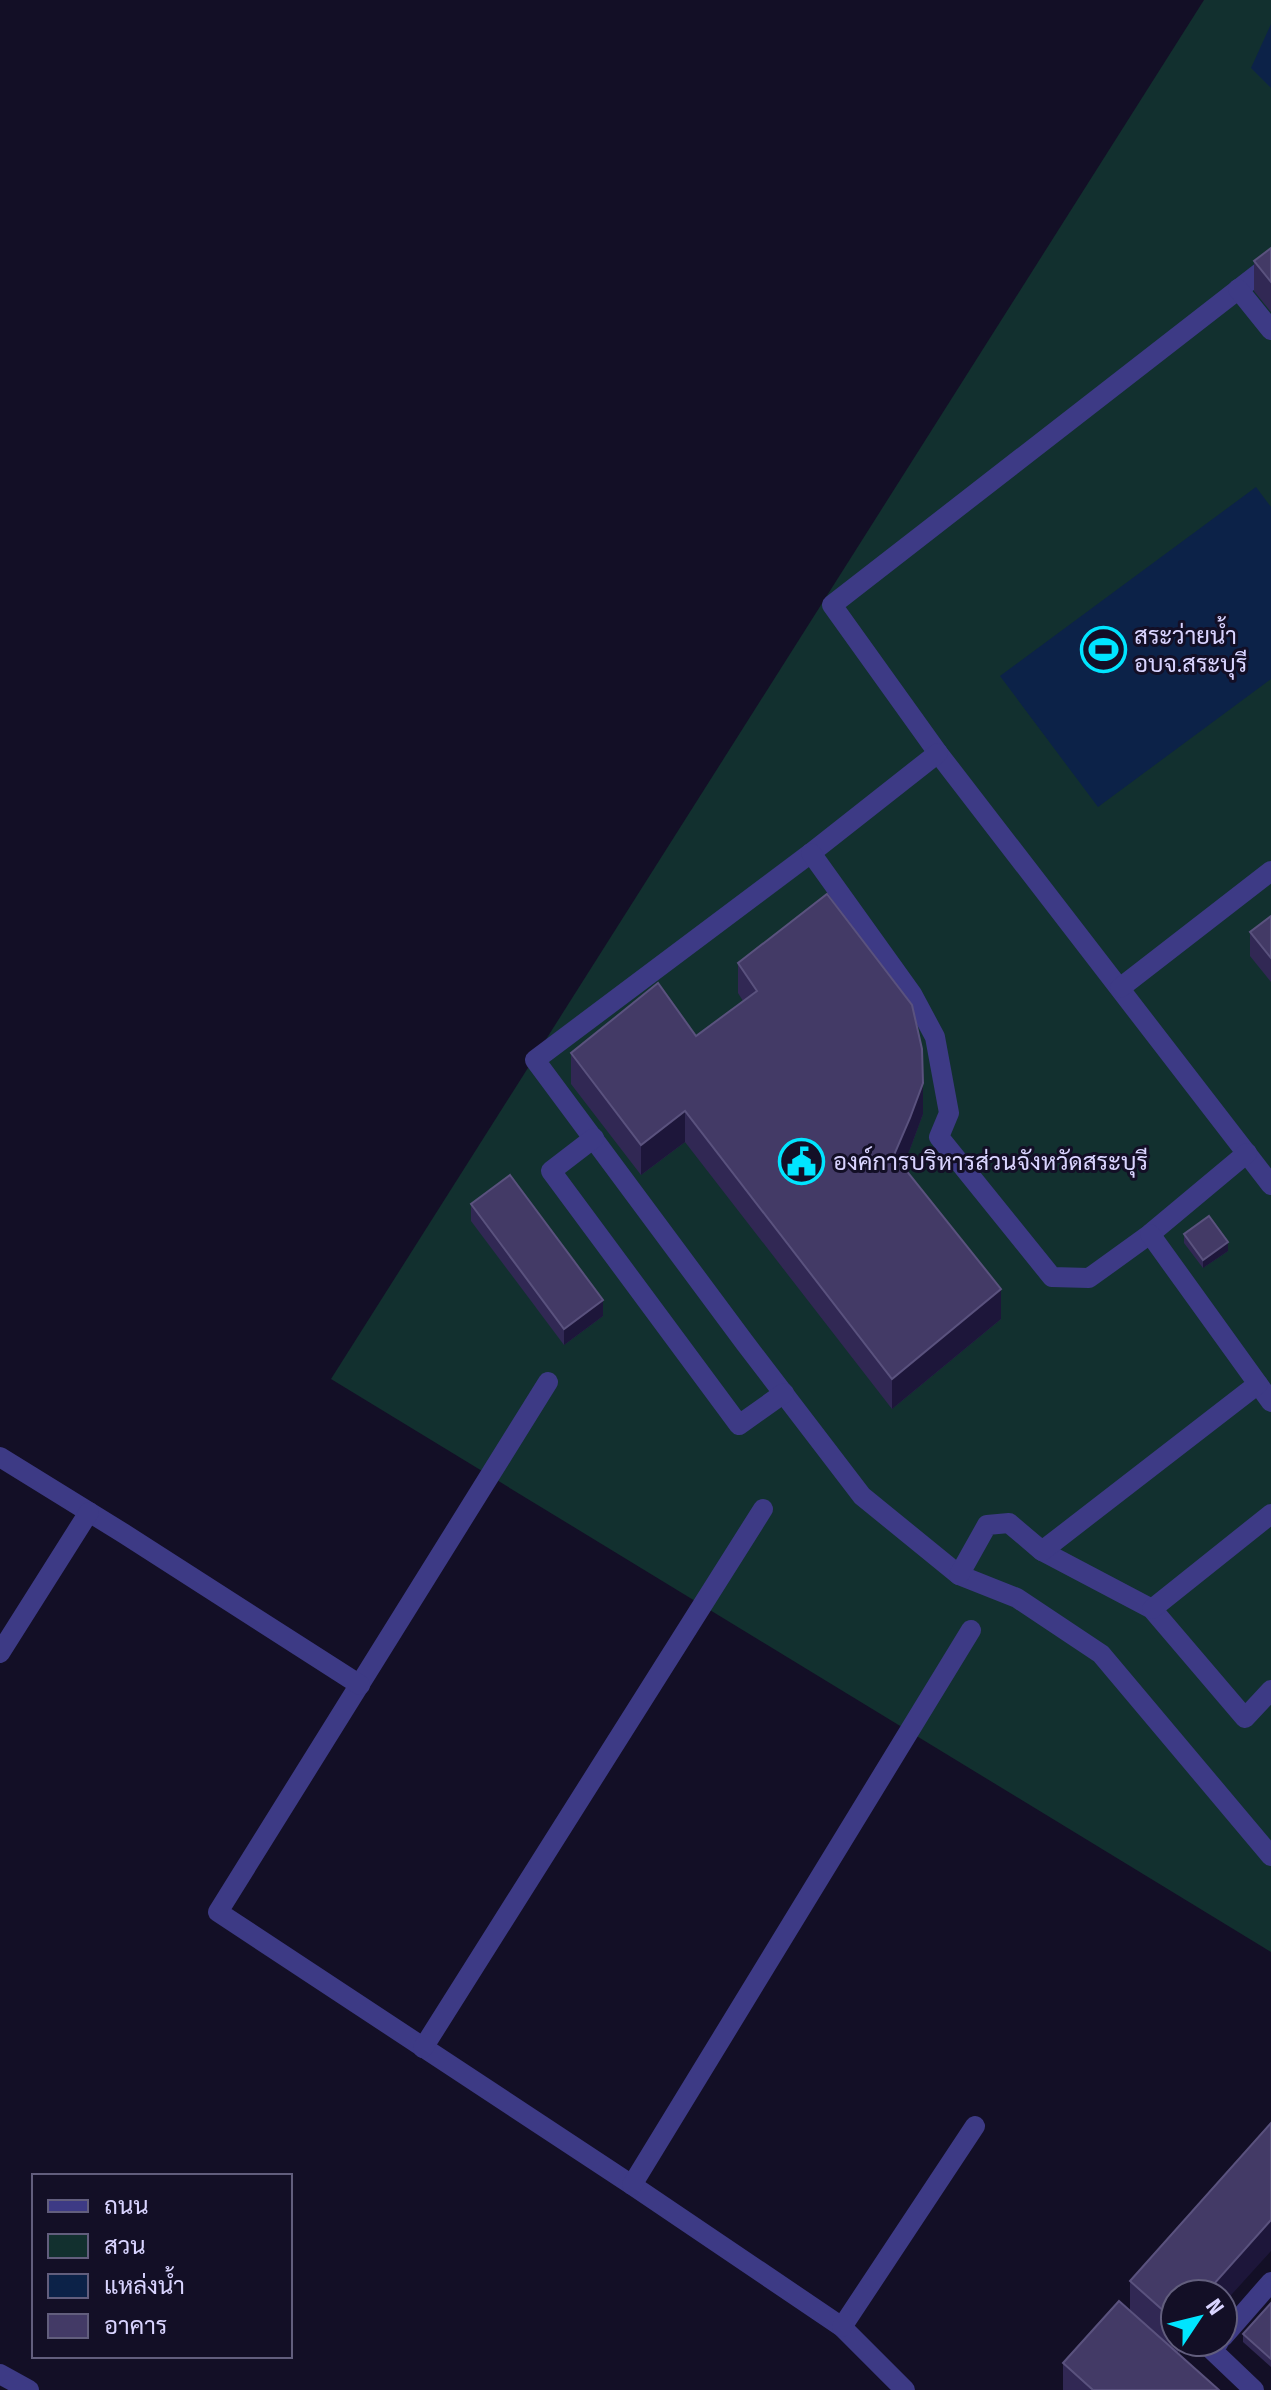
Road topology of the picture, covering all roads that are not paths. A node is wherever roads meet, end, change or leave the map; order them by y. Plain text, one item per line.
1 (1271, 264) edge
2 (1238, 289) junction
3 (1271, 330) edge
4 (938, 753) junction
5 (811, 853) junction
6 (1271, 871) edge
7 (1120, 988) junction
8 (594, 1138) junction
9 (1247, 1153) junction
10 (1271, 1185) edge
11 (1150, 1234) junction
12 (548, 1382) dead end
13 (1258, 1384) junction
14 (784, 1393) junction
15 (1271, 1402) edge
16 (0, 1457) edge
17 (763, 1509) dead end
18 (89, 1512) junction
19 (1271, 1514) edge
20 (1042, 1551) junction
21 (959, 1575) junction
22 (1152, 1609) junction
23 (971, 1630) dead end
24 (0, 1653) edge
25 (360, 1685) junction
26 (1271, 1690) edge
27 (1271, 1856) edge
28 (423, 2048) junction
29 (975, 2126) dead end
30 (632, 2185) junction
31 (1271, 2282) edge
32 (1239, 2319) edge
33 (842, 2327) junction
34 (1220, 2358) edge
35 (0, 2374) edge
36 (29, 2390) edge
37 (905, 2390) edge
38 (1254, 2390) edge

1 - 2 street
2 - 3 street
2 - 4 street
4 - 5 street
4 - 7 street
5 - 8 street
5 - 11 street
6 - 7 street
7 - 9 street
8 - 14 street
8 - 14 street
9 - 10 street
9 - 11 street
11 - 13 street
12 - 25 street
13 - 15 street
13 - 20 street
14 - 21 street
16 - 18 street
17 - 28 street
18 - 24 street
18 - 25 street
19 - 22 street
20 - 21 street
20 - 22 street
21 - 27 street
22 - 26 street
23 - 30 street
25 - 28 street
28 - 30 street
29 - 33 street
30 - 33 street
31 - 32 street
33 - 37 street
34 - 38 street
35 - 36 street

